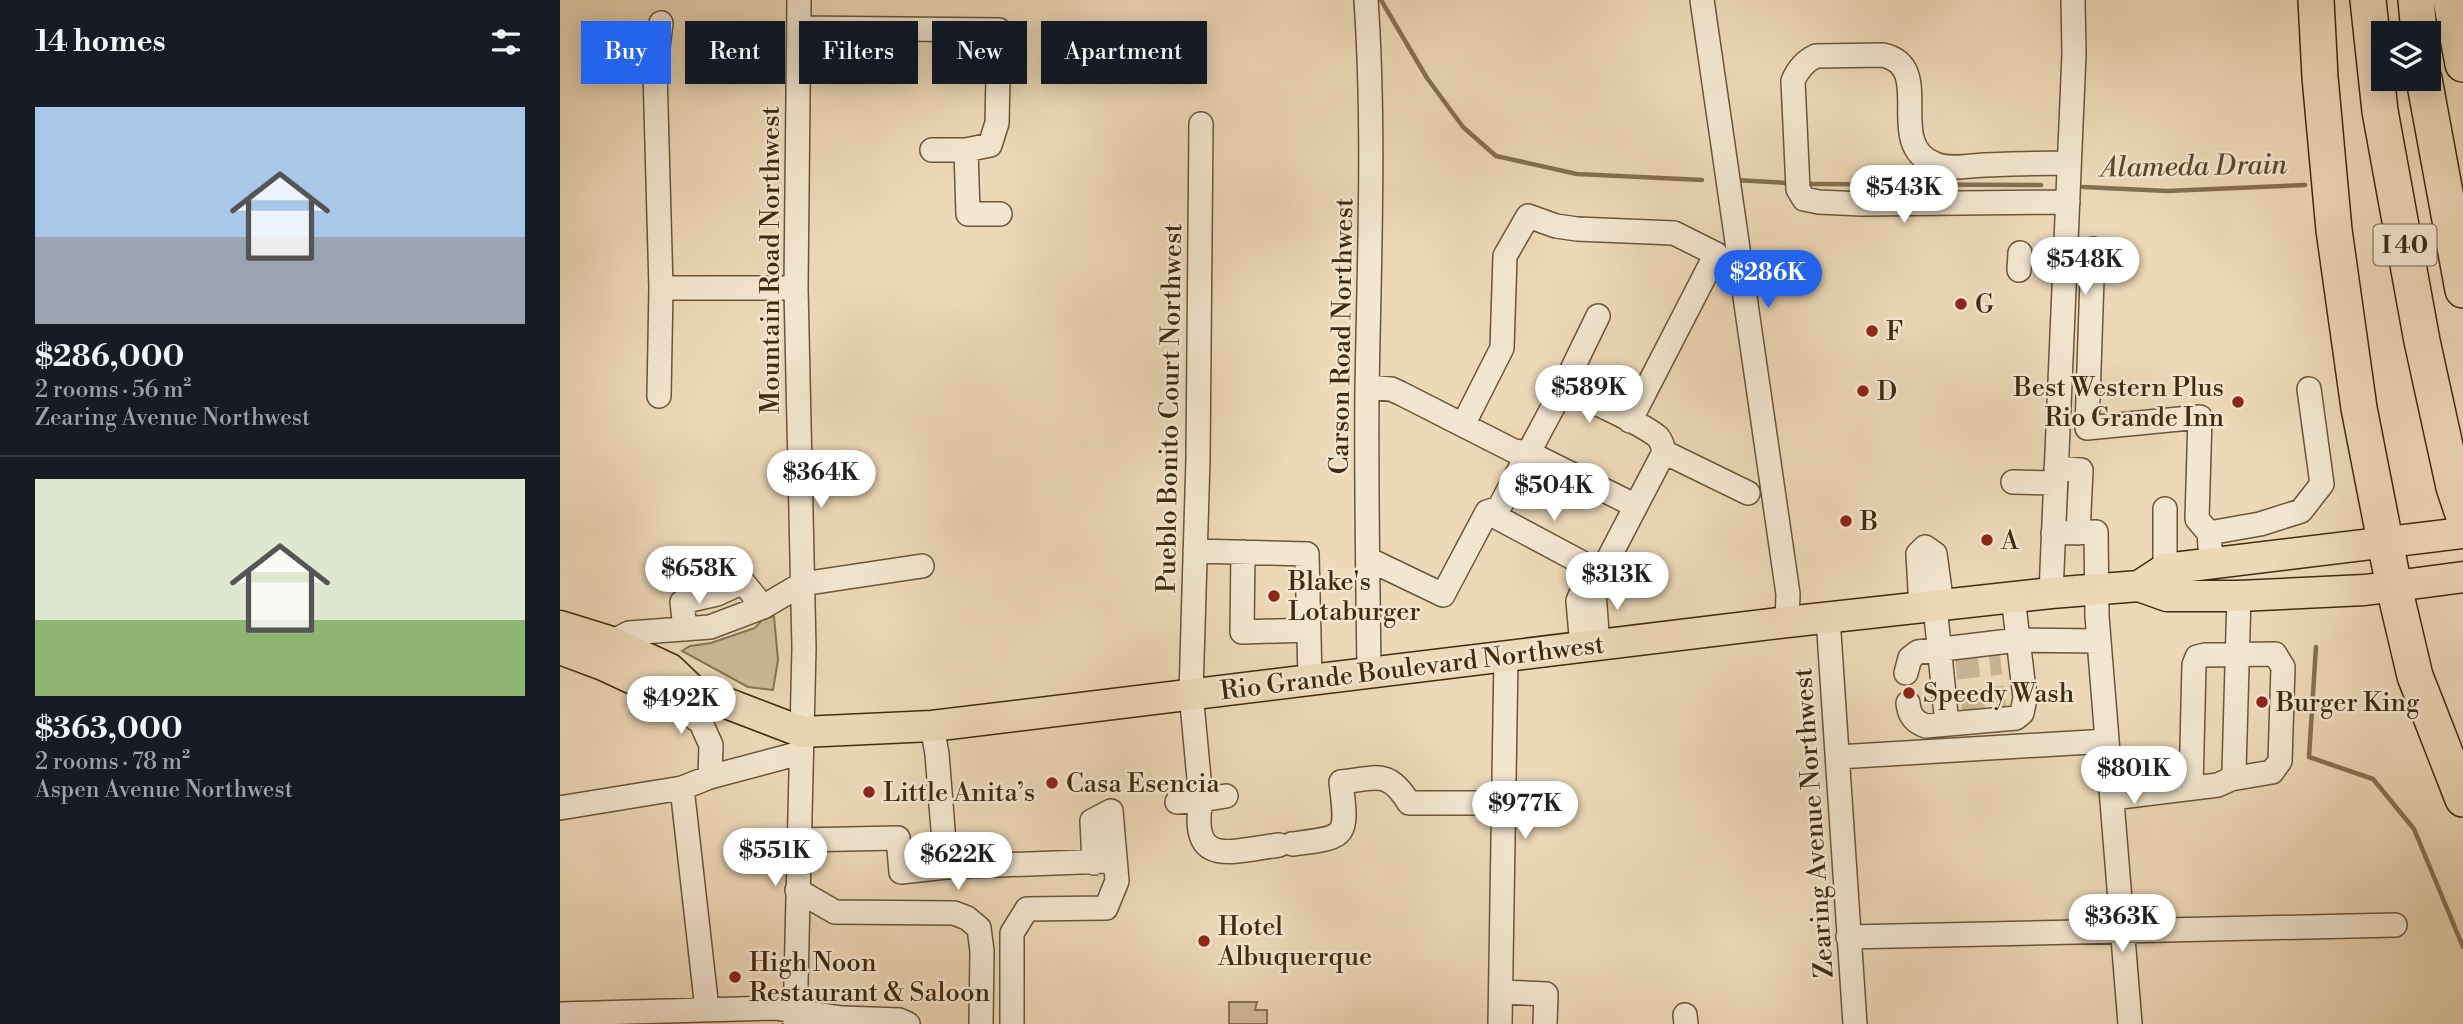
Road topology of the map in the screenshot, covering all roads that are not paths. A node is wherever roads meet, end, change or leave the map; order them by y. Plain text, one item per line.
1 (799, 0) edge
2 (1366, 0) edge
3 (1702, 0) edge
4 (2073, 0) edge
5 (2316, 0) edge
6 (2368, 0) edge
7 (2416, 0) edge
8 (2451, 0) edge
9 (799, 21) edge
10 (2418, 21) edge
11 (799, 28) edge
12 (918, 29) edge
13 (2463, 64) edge
14 (655, 84) edge
15 (2426, 91) edge
16 (1201, 124) dead end
17 (932, 150) dead end
18 (966, 150) junction
19 (2069, 163) junction
20 (2068, 202) junction
21 (999, 214) dead end
22 (2093, 249) dead end
23 (661, 288) junction
24 (796, 288) junction
25 (2463, 290) edge
26 (1598, 316) dead end
27 (1367, 387) junction
28 (2309, 389) dead end
29 (1562, 390) junction
30 (659, 396) dead end
31 (1630, 421) junction
32 (2058, 422) junction
33 (1463, 425) junction
34 (2087, 428) junction
35 (1664, 452) junction
36 (1529, 453) junction
37 (2056, 475) junction
38 (2010, 476) dead end
39 (1748, 493) dead end
40 (2459, 501) edge
41 (1636, 506) junction
42 (2165, 509) dead end
43 (1487, 512) junction
44 (2053, 533) junction
45 (2078, 533) junction
46 (2209, 533) junction
47 (2463, 533) edge
48 (2385, 542) junction
49 (1195, 551) junction
50 (1243, 557) junction
51 (1368, 559) junction
52 (2212, 564) junction
53 (922, 566) dead end
54 (2165, 569) junction
55 (1597, 570) junction
56 (2463, 577) edge
57 (802, 584) junction
58 (2139, 586) junction
59 (2394, 587) junction
60 (2097, 590) junction
61 (2050, 593) junction
62 (2239, 596) junction
63 (2013, 597) junction
64 (1932, 606) junction
65 (1828, 618) junction
66 (1787, 622) junction
67 (560, 626) edge
68 (1301, 631) junction
69 (2099, 641) junction
70 (612, 642) junction
71 (1590, 646) junction
72 (560, 649) edge
73 (2013, 654) junction
74 (2237, 655) junction
75 (1506, 657) junction
76 (1946, 662) junction
77 (1369, 673) junction
78 (1906, 673) dead end
79 (1310, 680) junction
80 (692, 690) junction
81 (661, 692) junction
82 (1191, 693) junction
83 (1908, 703) dead end
84 (1951, 710) junction
85 (932, 726) junction
86 (2107, 740) junction
87 (801, 742) junction
88 (1838, 757) junction
89 (710, 777) junction
90 (2231, 779) junction
91 (682, 788) junction
92 (2191, 788) junction
93 (1226, 796) dead end
94 (2112, 798) junction
95 (2463, 799) edge
96 (1201, 800) junction
97 (1177, 802) dead end
98 (1504, 803) junction
99 (560, 808) edge
100 (798, 840) junction
101 (946, 867) junction
102 (797, 890) junction
103 (2395, 925) dead end
104 (2123, 932) junction
105 (1848, 937) junction
106 (1500, 992) junction
107 (707, 1009) junction
108 (560, 1014) edge
109 (795, 1017) edge
110 (908, 1024) edge
111 (981, 1024) edge
112 (1012, 1024) edge
113 (1500, 1024) edge
114 (1545, 1024) edge
115 (1855, 1024) edge
116 (2130, 1024) edge

1 - 9 street, Mountain Road Northwest
2 - 27 street, Carson Road Northwest
3 - 66 street
4 - 19 street
5 - 48 highway
6 - 40 highway, I 40
7 - 10 highway
8 - 13 highway
11 - 24 street, Mountain Road Northwest
12 - 18 street
14 - 23 street
15 - 25 highway, I 40
16 - 49 street, Pueblo Bonito Court Northwest
17 - 18 street
18 - 21 street
19 - 20 street
19 - 20 street
20 - 32 street
22 - 34 street
23 - 24 street
23 - 30 street
24 - 57 street, Mountain Road Northwest
26 - 29 street
27 - 33 street
27 - 51 street, Carson Road Northwest
28 - 46 street
29 - 31 street
29 - 36 street
31 - 33 street
31 - 35 street
32 - 34 street
32 - 37 street
33 - 36 street
34 - 46 street
35 - 39 street
35 - 41 street
36 - 41 street
36 - 43 street
37 - 38 street
37 - 44 street
37 - 45 street
41 - 55 street
42 - 54 street
43 - 51 street
43 - 55 street
44 - 45 street
44 - 61 street
45 - 60 street
46 - 52 street
47 - 48 main road, Rio Grande Boulevard Northwest
48 - 52 main road, Rio Grande Boulevard Northwest
48 - 59 highway
49 - 50 street
49 - 82 street, Pueblo Bonito Court Northwest
50 - 68 street
50 - 68 street
51 - 77 street, Carson Road Northwest
52 - 54 main road, Rio Grande Boulevard Northwest
53 - 57 street
54 - 58 main road, Rio Grande Boulevard Northwest
55 - 71 street
56 - 59 main road, Rio Grande Boulevard Northwest
57 - 70 street
57 - 87 street, Mountain Road Northwest
58 - 60 main road, Rio Grande Boulevard Northwest
58 - 62 main road, Rio Grande Boulevard Northwest
59 - 62 main road, Rio Grande Boulevard Northwest
59 - 95 highway
60 - 61 main road, Rio Grande Boulevard Northwest
60 - 69 street
61 - 63 main road, Rio Grande Boulevard Northwest
62 - 74 street
63 - 64 main road, Rio Grande Boulevard Northwest
63 - 73 street
64 - 65 main road, Rio Grande Boulevard Northwest
64 - 76 street
65 - 66 main road, Rio Grande Boulevard Northwest
65 - 88 street, Zearing Avenue Northwest
66 - 71 main road, Rio Grande Boulevard Northwest
67 - 70 main road, Rio Grande Boulevard Northwest
68 - 79 street
69 - 73 street
69 - 86 street
70 - 80 main road, Rio Grande Boulevard Northwest
71 - 75 main road, Rio Grande Boulevard Northwest
72 - 81 main road, Rio Grande Boulevard Northwest
73 - 76 street
73 - 84 street
74 - 90 street
74 - 90 street
74 - 92 street
75 - 77 main road, Rio Grande Boulevard Northwest
75 - 98 street
76 - 78 street
76 - 84 street
77 - 79 main road, Rio Grande Boulevard Northwest
79 - 82 main road, Rio Grande Boulevard Northwest
80 - 81 main road, Rio Grande Boulevard Northwest
80 - 87 main road, Rio Grande Boulevard Northwest
81 - 89 street
82 - 85 main road, Rio Grande Boulevard Northwest
82 - 96 street, Pueblo Bonito Court Northwest
83 - 84 street
85 - 87 main road, Rio Grande Boulevard Northwest
85 - 101 street
86 - 88 street
86 - 94 street
87 - 89 street
87 - 100 street, Mountain Road Northwest
88 - 105 street, Zearing Avenue Northwest
89 - 91 street
90 - 92 street
91 - 99 street
91 - 107 street
92 - 94 street
93 - 96 street
94 - 104 street
96 - 97 street
96 - 98 street, Pueblo Bonito Court Northwest
98 - 106 street
100 - 101 street
100 - 102 street, Mountain Road Northwest
101 - 112 street
102 - 109 street, Mountain Road Northwest
102 - 111 street
103 - 104 street
104 - 105 street
104 - 116 street
105 - 115 street, Zearing Avenue Northwest
106 - 113 street
106 - 114 street
107 - 108 street
107 - 109 street
109 - 110 street

